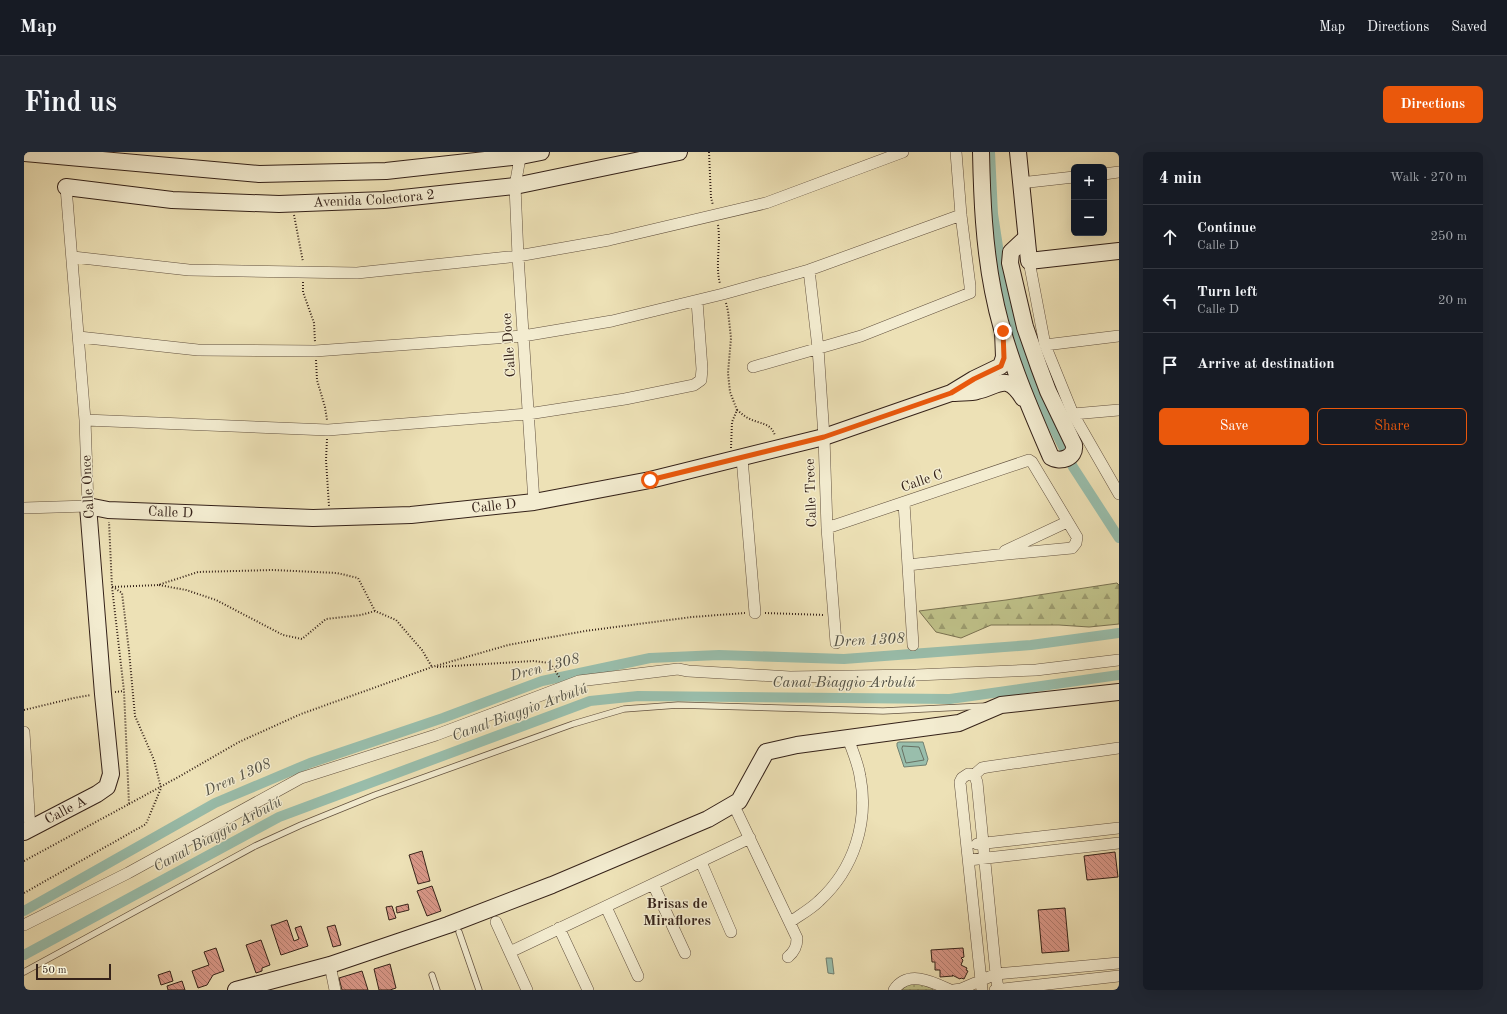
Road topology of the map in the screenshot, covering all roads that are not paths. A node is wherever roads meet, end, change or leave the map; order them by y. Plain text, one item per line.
1 (541, 152) edge
2 (678, 152) edge
3 (903, 152) edge
4 (956, 152) edge
5 (981, 152) edge
6 (1018, 152) edge
7 (24, 154) edge
8 (65, 154) edge
9 (521, 154) edge
10 (1119, 172) edge
11 (1107, 174) edge
12 (1071, 177) edge
13 (1020, 183) junction
14 (515, 186) junction
15 (66, 187) joint
16 (961, 215) junction
17 (1026, 238) junction
18 (1119, 252) edge
19 (518, 256) junction
20 (73, 257) junction
21 (1029, 261) junction
22 (810, 270) junction
23 (697, 301) junction
24 (1003, 331) junction
25 (523, 336) junction
26 (1119, 336) edge
27 (79, 337) junction
28 (1046, 345) junction
29 (818, 348) junction
30 (753, 367) dead end
31 (951, 393) junction
32 (1029, 406) junction
33 (1119, 410) edge
34 (528, 414) junction
35 (1073, 414) junction
36 (85, 420) junction
37 (824, 437) junction
38 (736, 460) junction
39 (1118, 490) edge
40 (534, 502) junction
41 (904, 503) junction
42 (88, 506) junction
43 (24, 508) edge
44 (1067, 522) junction
45 (827, 528) junction
46 (1045, 532) junction
47 (1050, 550) junction
48 (997, 554) junction
49 (908, 565) junction
50 (755, 613) road end
51 (836, 643) dead end
52 (913, 645) dead end
53 (1119, 660) edge
54 (1119, 692) edge
55 (1001, 705) junction
56 (24, 732) edge
57 (848, 738) junction
58 (1119, 748) edge
59 (974, 775) junction
60 (107, 787) joint
61 (737, 812) dead end
62 (1119, 828) edge
63 (27, 830) edge
64 (750, 838) junction
65 (1119, 842) edge
66 (984, 844) junction
67 (968, 846) junction
68 (985, 858) junction
69 (969, 860) junction
70 (700, 862) junction
71 (653, 884) junction
72 (606, 906) junction
73 (496, 922) dead end
74 (790, 922) junction
75 (24, 925) edge
76 (458, 927) junction
77 (559, 928) junction
78 (732, 932) dead end
79 (510, 952) junction
80 (685, 952) dead end
81 (788, 957) dead end
82 (1119, 963) edge
83 (330, 964) junction
84 (24, 972) edge
85 (996, 974) junction
86 (432, 975) dead end
87 (638, 976) dead end
88 (1119, 976) edge
89 (282, 984) edge
90 (982, 985) edge
91 (939, 987) edge
92 (236, 990) edge
93 (335, 990) edge
94 (437, 990) edge
95 (479, 990) edge
96 (527, 990) edge
97 (588, 990) edge
98 (894, 990) edge
99 (950, 990) edge
100 (954, 990) edge
101 (997, 990) edge

1 - 9 street, Avenida Colectora 2
2 - 14 street, Avenida Colectora 2
3 - 19 street
4 - 16 street
5 - 24 street
6 - 13 street
7 - 8 street, Avenida Colectora 2
8 - 9 street, Avenida Colectora 2
9 - 14 street, Calle Doce
10 - 11 street
12 - 13 street
13 - 17 street
14 - 15 street, Avenida Colectora 2
14 - 19 street, Calle Doce
15 - 20 street, Calle Once
16 - 22 street
16 - 29 street
17 - 21 street
17 - 32 street
18 - 21 street
19 - 20 street
19 - 25 street, Calle Doce
20 - 27 street, Calle Once
21 - 28 street
22 - 23 street
22 - 29 street, Calle Trece
23 - 25 street
23 - 34 street
24 - 31 street, Calle D
24 - 32 street
25 - 27 street
25 - 34 street, Calle Doce
26 - 28 street
27 - 36 street, Calle Once
28 - 35 street
29 - 30 street
29 - 37 street, Calle Trece
31 - 32 street, Calle D
31 - 37 street, Calle D
33 - 35 street
34 - 36 street
34 - 40 street, Calle Doce
35 - 39 street
36 - 42 street, Calle Once
37 - 38 street, Calle D
37 - 45 street, Calle Trece
38 - 40 street, Calle D
38 - 50 street
40 - 42 street, Calle D
41 - 44 street, Calle C
41 - 45 street, Calle C
41 - 49 street
42 - 43 street, Calle D
42 - 60 street, Calle Once
44 - 46 street
44 - 47 street
45 - 51 street, Calle Trece
46 - 47 street
46 - 48 street
47 - 48 street
48 - 49 street
49 - 52 street
53 - 75 street
54 - 55 street
55 - 57 street
55 - 84 lane
56 - 63 street
57 - 74 street
57 - 76 street
58 - 59 street
59 - 66 street
59 - 67 street
60 - 63 street, Calle A
61 - 64 street
62 - 66 street
64 - 70 street
64 - 74 street
65 - 68 street
66 - 67 street
66 - 68 street
67 - 69 street
68 - 69 street
68 - 85 street
69 - 90 street
70 - 71 street
70 - 78 street
71 - 72 street
71 - 80 street
72 - 77 street
72 - 87 street
73 - 79 street
74 - 81 street
76 - 83 street
76 - 95 lane
77 - 79 street
77 - 97 street
79 - 96 street
82 - 85 street
83 - 89 street
83 - 93 street
85 - 90 street
85 - 101 street
86 - 94 lane
88 - 101 street
89 - 92 street
90 - 100 street
91 - 98 street
91 - 99 street

